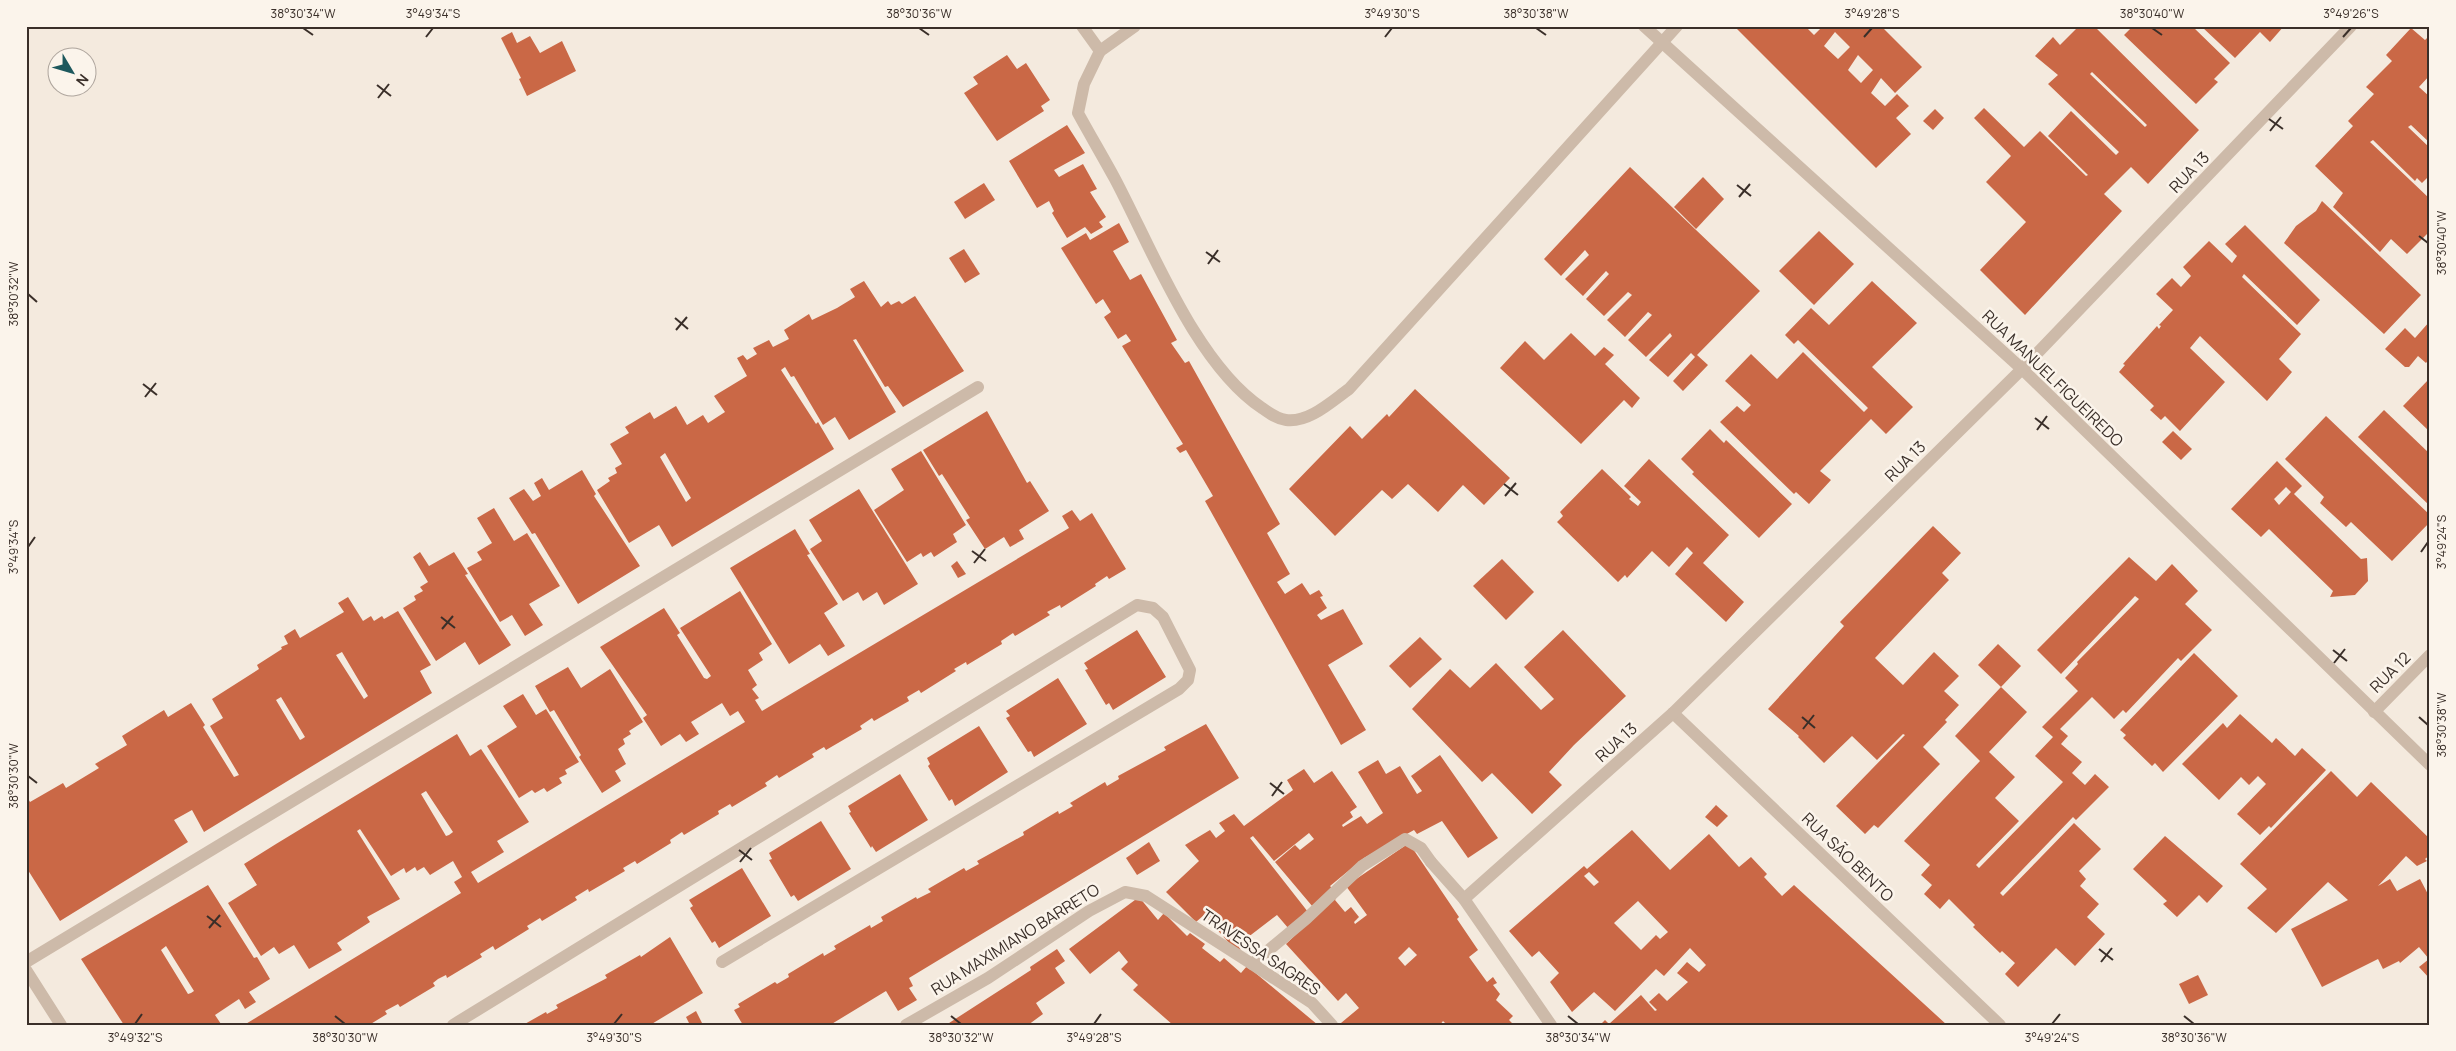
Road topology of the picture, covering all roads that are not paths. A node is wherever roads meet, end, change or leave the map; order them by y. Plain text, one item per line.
1 (1082, 26) edge
2 (1135, 26) edge
3 (1644, 26) edge
4 (1677, 26) edge
5 (2351, 26) edge
6 (1663, 41) junction
7 (1100, 51) junction
8 (2022, 369) junction
9 (978, 387) dead end
10 (2430, 655) edge
11 (2374, 712) junction
12 (1673, 713) junction
13 (2430, 766) edge
14 (1464, 899) junction
15 (1169, 910) joint
16 (26, 962) edge
17 (722, 962) dead end
18 (1252, 964) junction
19 (26, 970) edge
20 (61, 1025) edge
21 (453, 1025) edge
22 (906, 1025) edge
23 (1332, 1025) edge
24 (1551, 1025) edge
25 (2000, 1025) edge

1 - 7 street
2 - 7 street
3 - 6 street, RUA MANUEL FIGUEIREDO
4 - 6 street
5 - 8 street, RUA 13
6 - 7 street
6 - 8 street, RUA MANUEL FIGUEIREDO
8 - 11 street, RUA MANUEL FIGUEIREDO
8 - 12 street, RUA 13
9 - 16 street
10 - 11 street, RUA 12
11 - 13 street, RUA MANUEL FIGUEIREDO
12 - 14 street, RUA 13
12 - 25 street, RUA SÃO BENTO
14 - 18 street
14 - 24 street
15 - 18 street, TRAVESSA SAGRES
15 - 22 street, RUA MAXIMIANO BARRETO
17 - 21 street
18 - 23 street, TRAVESSA SAGRES
19 - 20 street

